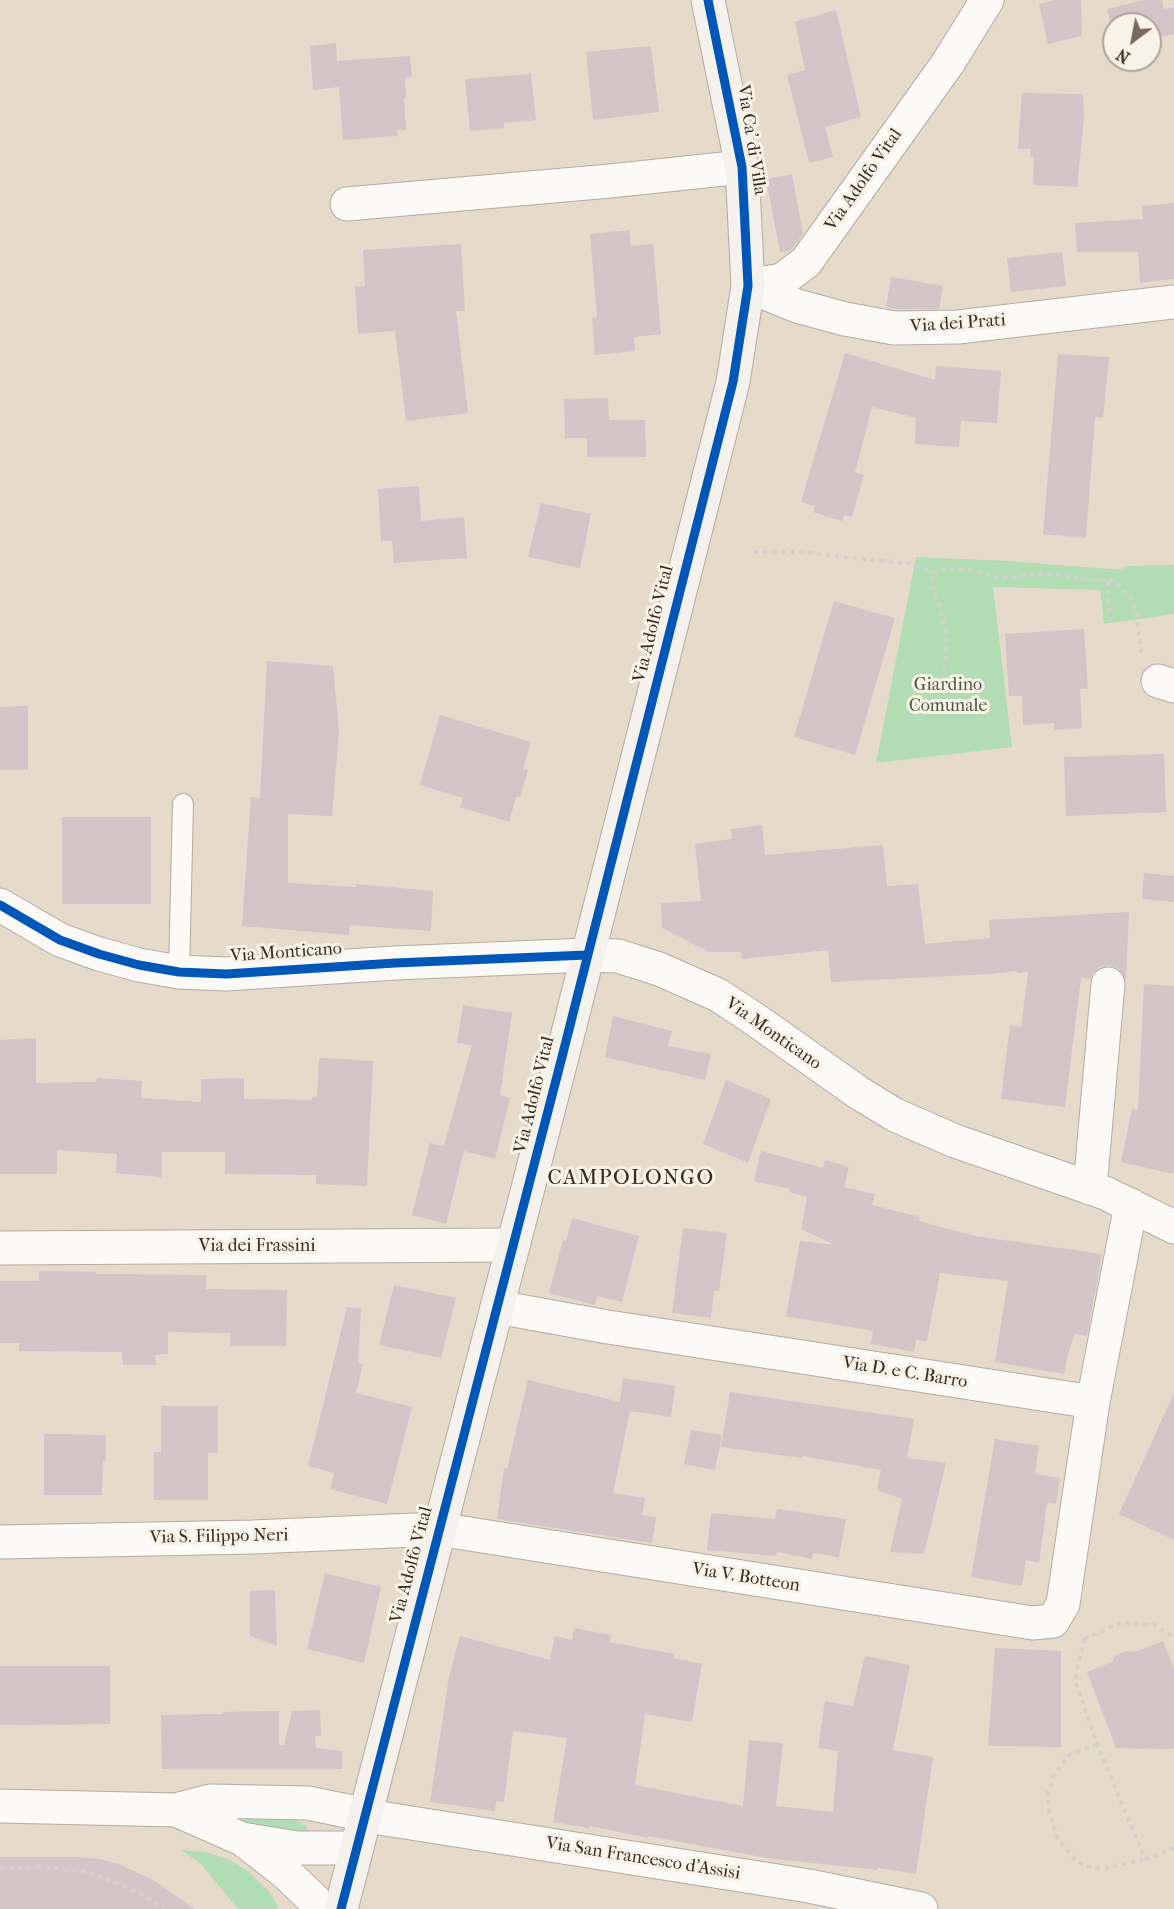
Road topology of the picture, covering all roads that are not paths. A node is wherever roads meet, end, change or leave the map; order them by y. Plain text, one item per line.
1 (708, 0) edge
2 (987, 0) edge
3 (742, 167) junction
4 (347, 204) dead end
5 (748, 286) junction
6 (1174, 302) edge
7 (183, 804) dead end
8 (0, 905) edge
9 (587, 955) junction
10 (179, 972) junction
11 (1108, 984) dead end
12 (1090, 1188) junction
13 (1131, 1205) junction
14 (1174, 1227) edge
15 (513, 1245) junction
16 (0, 1248) edge
17 (497, 1307) junction
18 (1093, 1402) junction
19 (438, 1529) junction
20 (0, 1542) edge
21 (0, 1806) edge
22 (176, 1810) junction
23 (365, 1815) junction
24 (242, 1839) junction
25 (356, 1848) junction
26 (808, 1897) edge
27 (321, 1909) edge
28 (341, 1909) edge
29 (921, 1909) edge

1 - 3 street, Via Ca' di Villa
2 - 5 street, Via Adolfo Vital
3 - 4 street
3 - 5 street, Via Ca' di Villa
5 - 6 street, Via dei Prati
5 - 9 street, Via Adolfo Vital
7 - 10 lane
8 - 10 street, Via Monticano
9 - 10 street, Via Monticano
9 - 12 street, Via Monticano
9 - 15 street, Via Adolfo Vital
11 - 12 street
12 - 13 street, Via Monticano
13 - 14 street, Via Monticano
13 - 18 street
15 - 16 street, Via dei Frassini
15 - 17 street, Via Adolfo Vital
17 - 18 street, Via D. e C. Barro
17 - 19 street, Via Adolfo Vital
18 - 19 street, Via V. Botteon
19 - 20 street, Via S. Filippo Neri
19 - 23 street, Via Adolfo Vital
21 - 22 street
22 - 23 street, Via San Francesco d'Assisi
22 - 24 street
23 - 25 street, Via Adolfo Vital
23 - 26 street, Via San Francesco d'Assisi
24 - 25 street
24 - 27 street
25 - 28 street, Via Adolfo Vital
26 - 29 street, Via San Francesco d'Assisi

